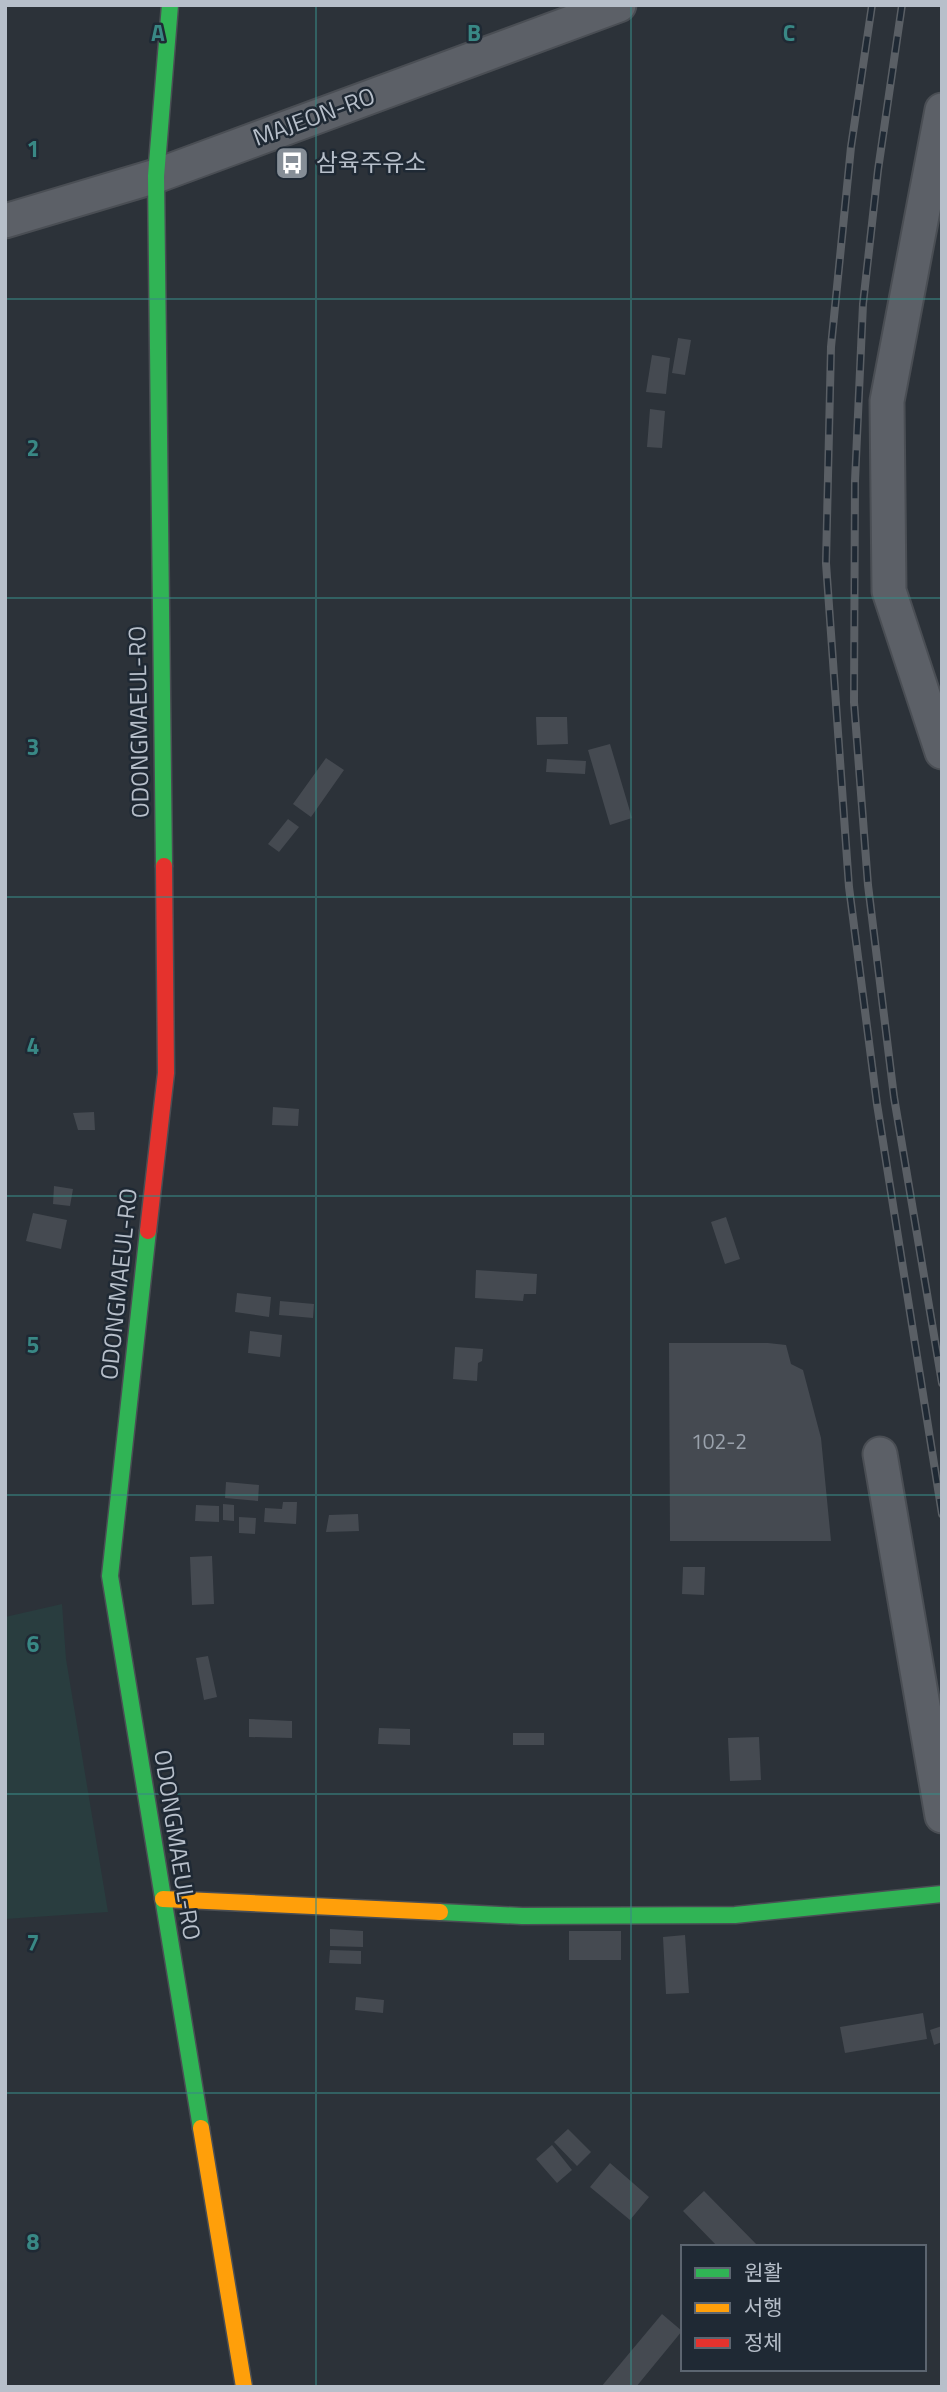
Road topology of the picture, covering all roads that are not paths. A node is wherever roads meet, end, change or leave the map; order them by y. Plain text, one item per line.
1 (170, 5) edge
2 (619, 5) edge
3 (942, 110) edge
4 (156, 176) junction
5 (5, 221) edge
6 (942, 752) edge
7 (880, 1454) dead end
8 (942, 1816) edge
9 (942, 1894) edge
10 (163, 1899) junction
11 (244, 2387) edge

1 - 4 street, ODONGMAEUL-RO
2 - 4 street, MAJEON-RO
3 - 6 street
4 - 5 street, MAJEON-RO
4 - 10 street, ODONGMAEUL-RO
7 - 8 street
9 - 10 street
10 - 11 street, ODONGMAEUL-RO

